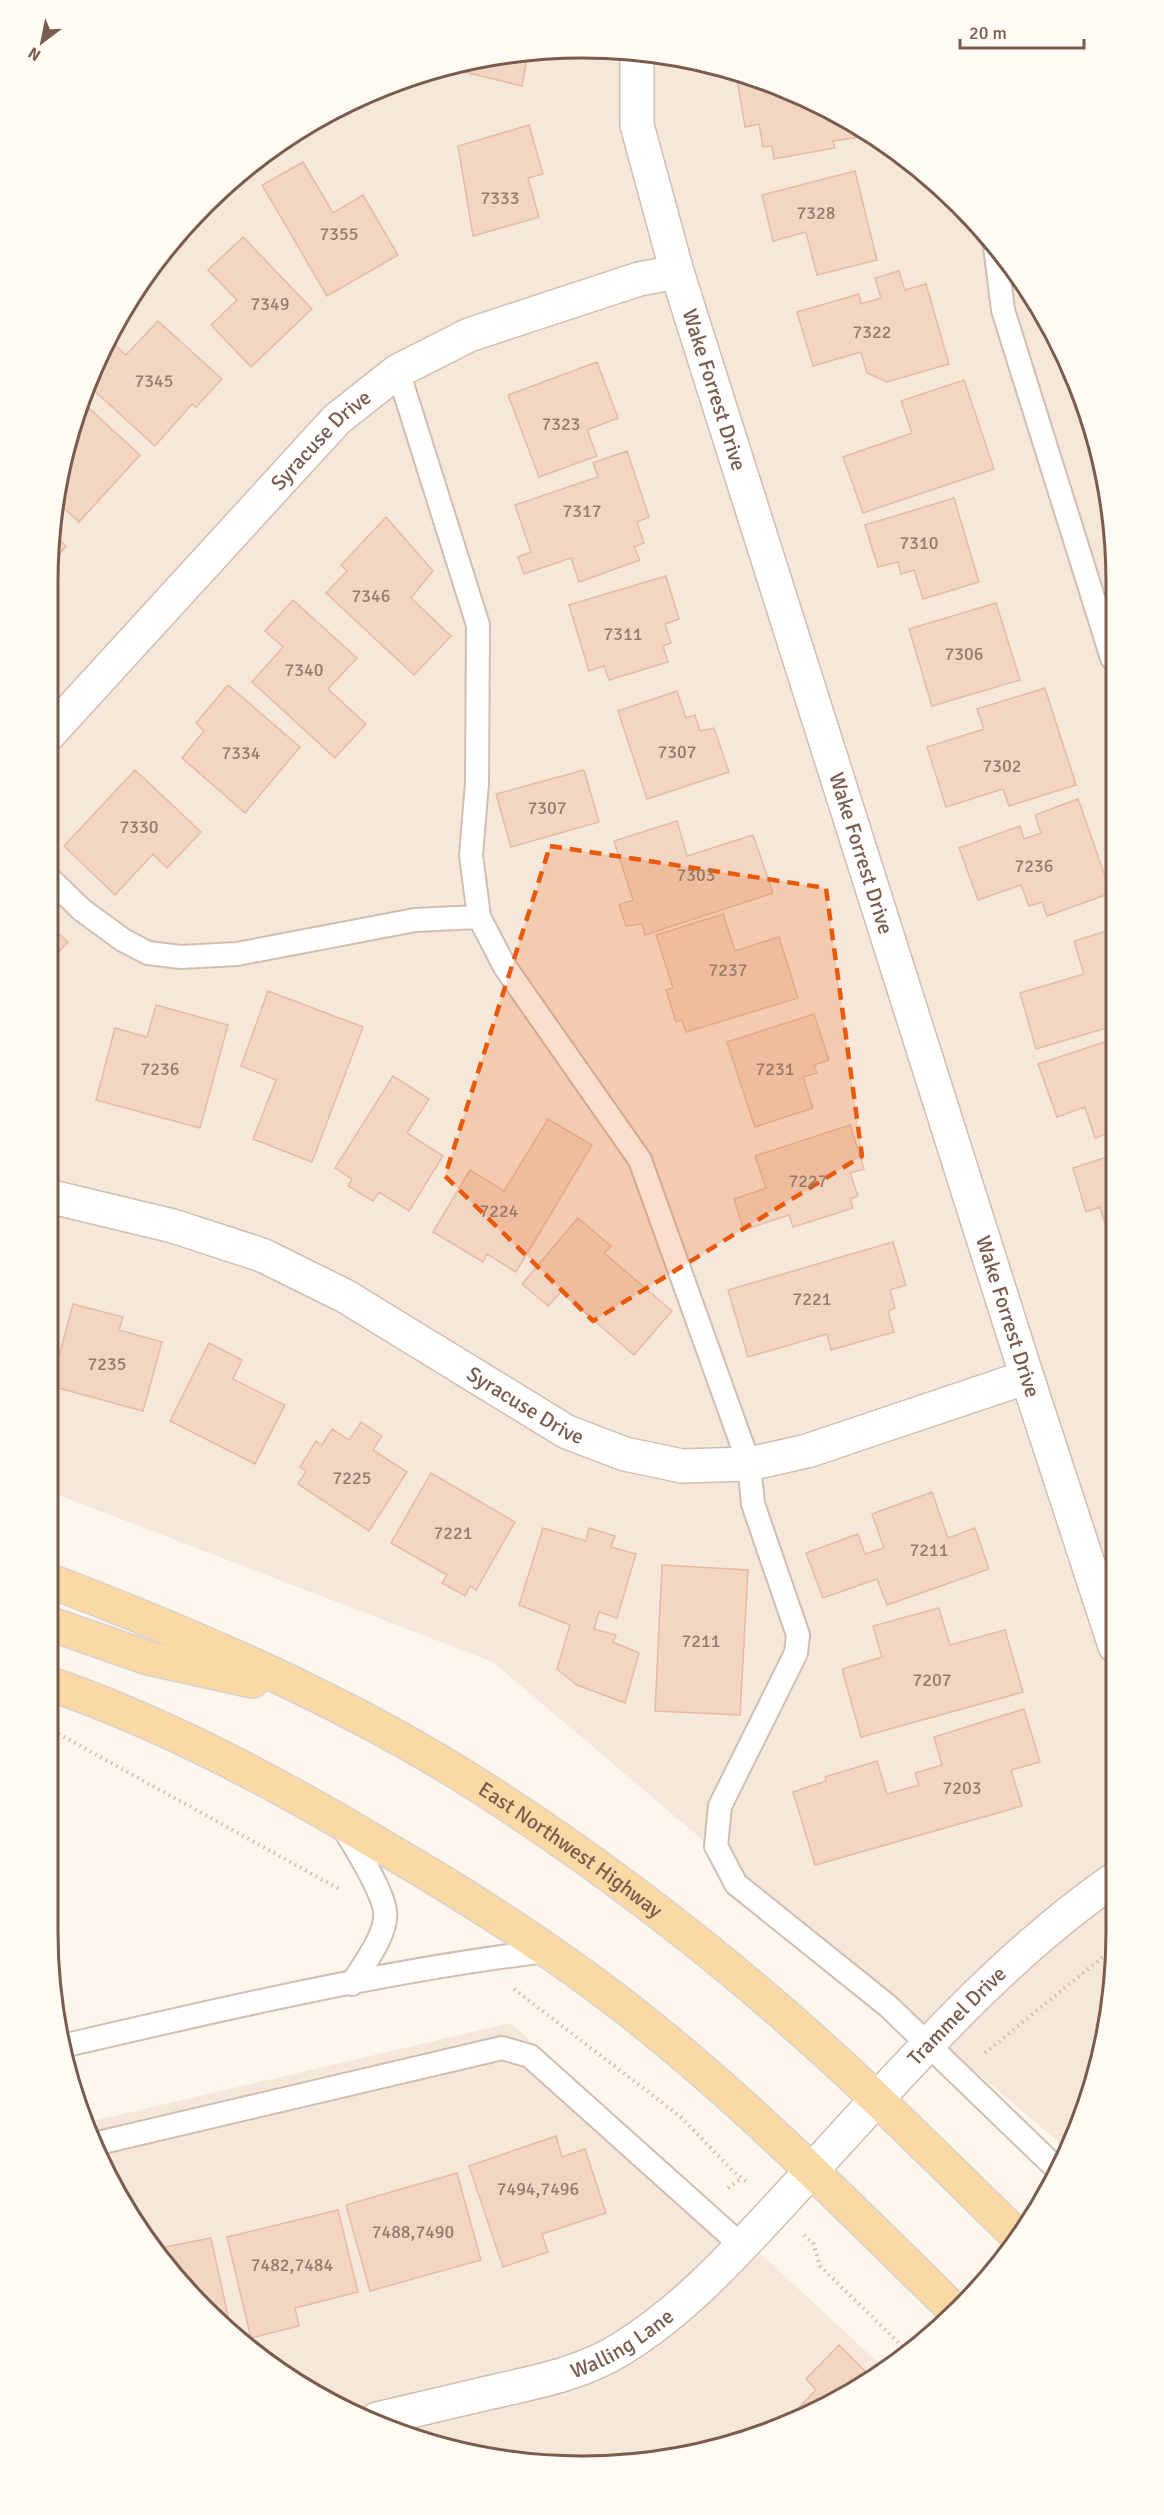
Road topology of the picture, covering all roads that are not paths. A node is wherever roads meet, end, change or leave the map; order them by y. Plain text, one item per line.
1 (637, 62) edge
2 (997, 263) edge
3 (677, 272) junction
4 (398, 371) junction
5 (1106, 639) edge
6 (58, 724) edge
7 (58, 887) edge
8 (479, 917) junction
9 (58, 1198) edge
10 (1027, 1377) junction
11 (749, 1464) junction
12 (58, 1584) edge
13 (1106, 1618) edge
14 (58, 1626) edge
15 (58, 1687) edge
16 (312, 1693) junction
17 (340, 1820) junction
18 (1106, 1885) edge
19 (546, 1951) junction
20 (351, 1984) junction
21 (71, 2044) edge
22 (928, 2045) junction
23 (877, 2101) junction
24 (102, 2142) edge
25 (1052, 2164) edge
26 (811, 2170) junction
27 (1012, 2231) edge
28 (742, 2246) junction
29 (949, 2305) edge
30 (383, 2418) edge

1 - 3 street, Wake Forrest Drive
2 - 5 lane
3 - 4 street, Syracuse Drive
3 - 10 street, Wake Forrest Drive
4 - 6 street, Syracuse Drive
4 - 8 lane
7 - 8 lane
8 - 11 lane
9 - 11 street, Syracuse Drive
10 - 11 street, Syracuse Drive
10 - 13 street, Wake Forrest Drive
11 - 22 lane
12 - 16 main road, East Northwest Highway
14 - 16 main road
15 - 17 main road
16 - 23 main road, East Northwest Highway
17 - 19 main road
17 - 20 lane
18 - 22 street, Trammel Drive
19 - 20 lane
19 - 26 main road
20 - 21 lane
22 - 23 street, Trammel Drive
22 - 25 lane
23 - 26 street, Trammel Drive
23 - 27 main road, East Northwest Highway
24 - 28 lane
26 - 28 street, Walling Lane
26 - 29 main road
28 - 30 street, Walling Lane

